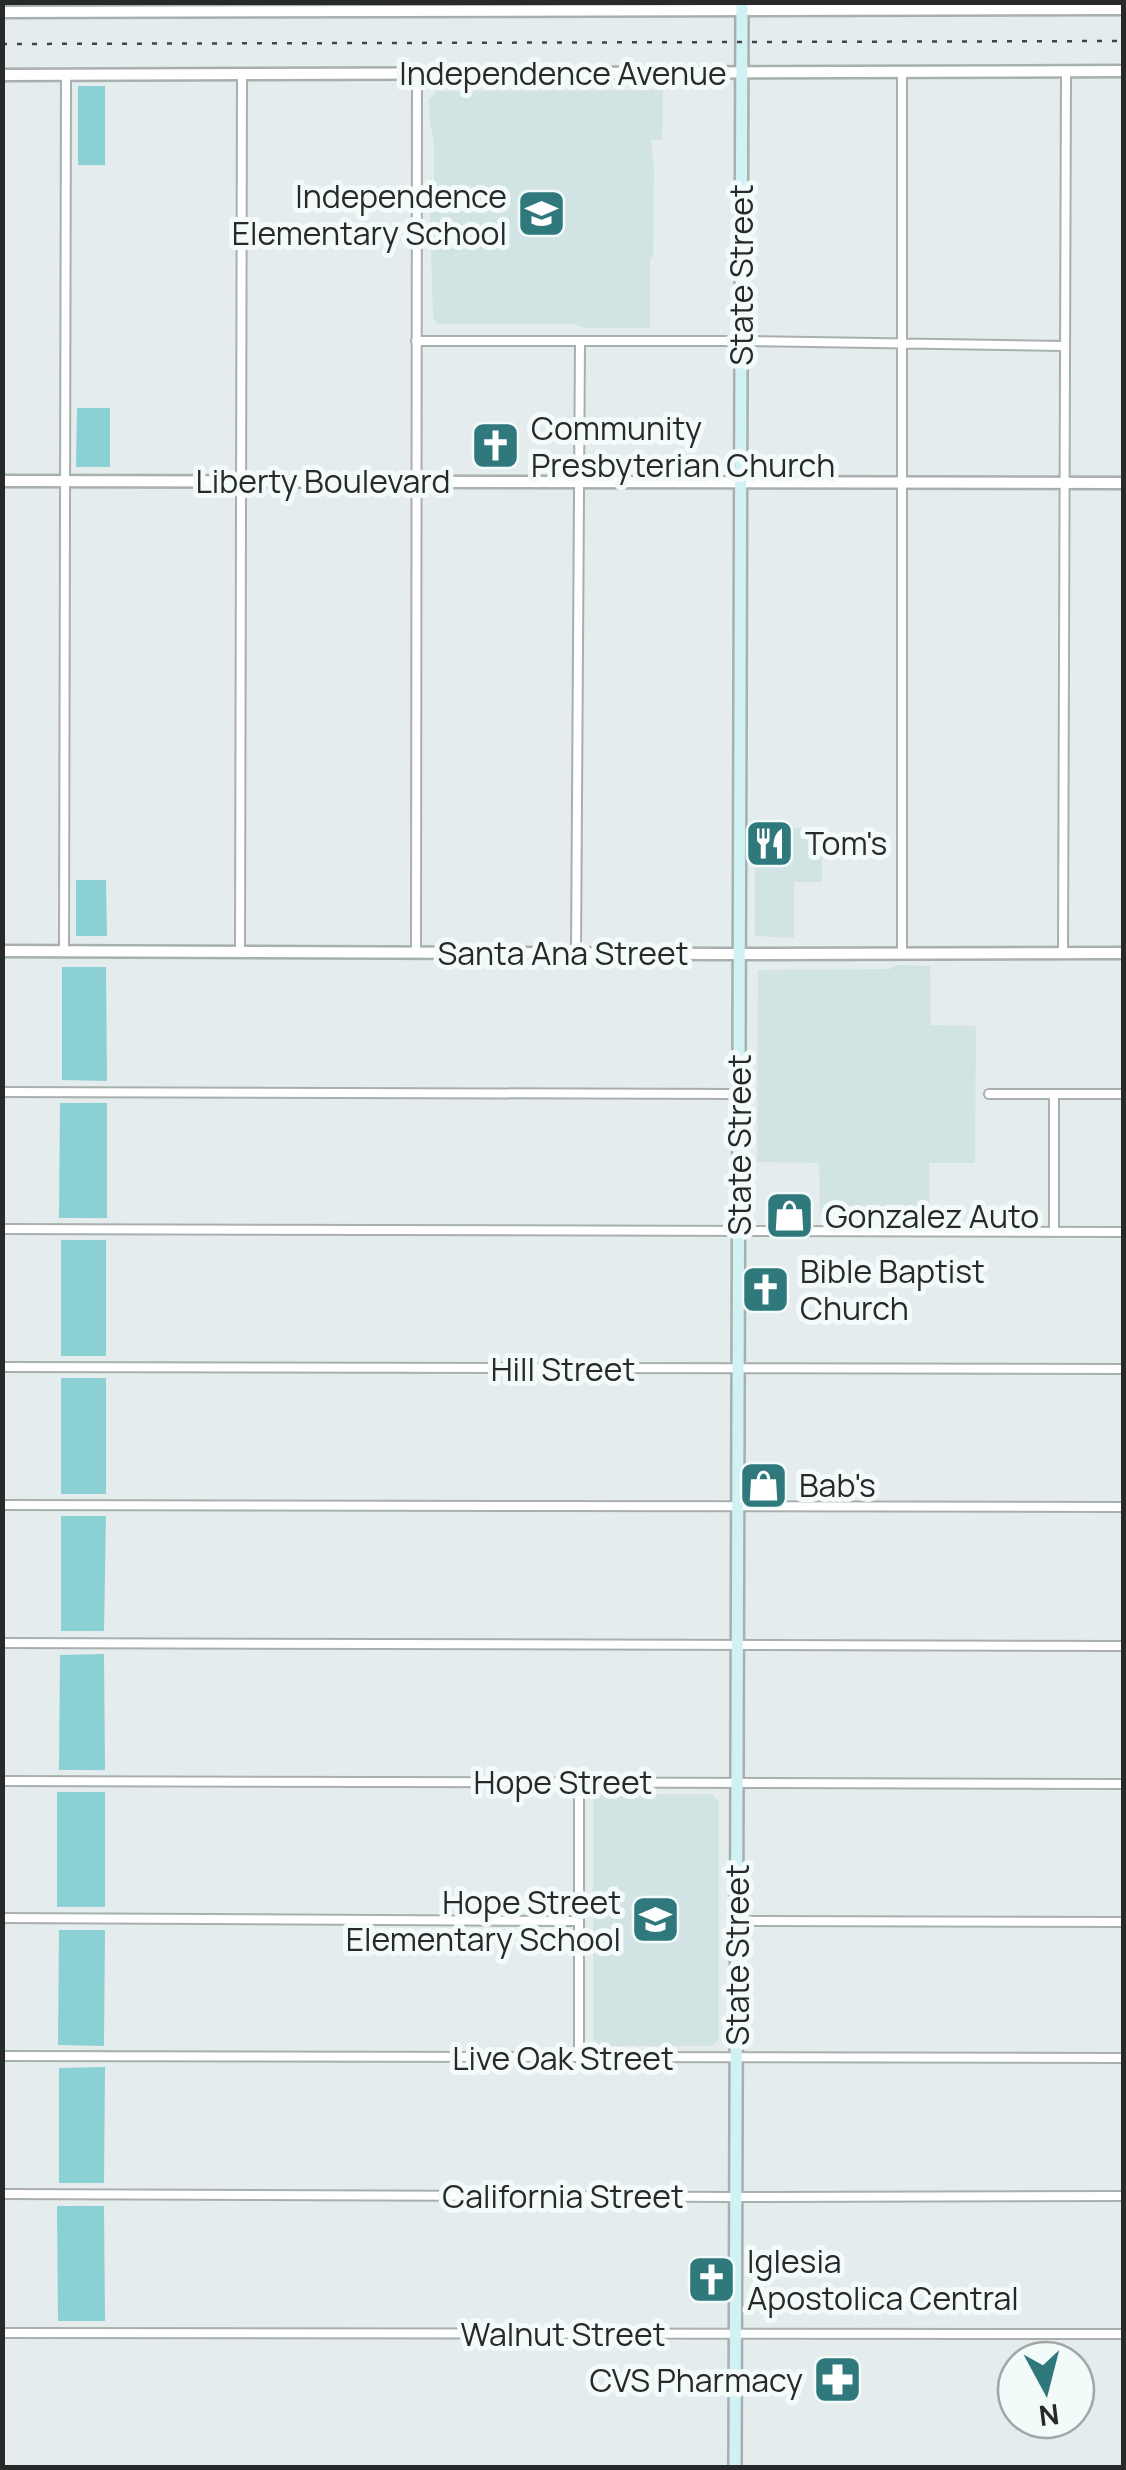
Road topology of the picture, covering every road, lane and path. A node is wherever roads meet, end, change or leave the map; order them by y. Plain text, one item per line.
1 (579, 6) edge
2 (742, 6) edge
3 (912, 6) edge
4 (1074, 6) edge
5 (66, 7) edge
6 (1124, 9) edge
7 (2, 12) edge
8 (1066, 71) junction
9 (1124, 71) edge
10 (742, 72) junction
11 (902, 72) junction
12 (417, 73) junction
13 (2, 74) edge
14 (66, 74) junction
15 (242, 74) junction
16 (416, 341) junction
17 (741, 341) junction
18 (580, 342) junction
19 (902, 344) junction
20 (1065, 346) junction
21 (2, 481) edge
22 (66, 481) junction
23 (242, 481) junction
24 (416, 482) junction
25 (579, 483) junction
26 (741, 483) junction
27 (902, 483) junction
28 (1124, 483) edge
29 (1064, 484) junction
30 (2, 951) edge
31 (64, 951) junction
32 (240, 952) junction
33 (416, 952) junction
34 (576, 952) junction
35 (1063, 953) junction
36 (1124, 953) edge
37 (740, 954) junction
38 (902, 954) junction
39 (2, 1092) edge
40 (740, 1094) junction
41 (989, 1094) dead end
42 (1054, 1094) junction
43 (1124, 1094) edge
44 (2, 1229) edge
45 (739, 1232) junction
46 (1054, 1232) junction
47 (1124, 1232) edge
48 (2, 1367) edge
49 (1124, 1369) edge
50 (739, 1370) junction
51 (2, 1505) edge
52 (738, 1506) junction
53 (1124, 1507) edge
54 (2, 1643) edge
55 (738, 1645) junction
56 (1124, 1646) edge
57 (2, 1781) edge
58 (578, 1782) junction
59 (738, 1782) junction
60 (1124, 1784) edge
61 (2, 1918) edge
62 (578, 1920) junction
63 (737, 1921) junction
64 (1124, 1922) edge
65 (2, 2056) edge
66 (579, 2058) junction
67 (737, 2058) junction
68 (1124, 2058) edge
69 (2, 2194) edge
70 (1124, 2196) edge
71 (736, 2197) junction
72 (2, 2332) edge
73 (736, 2334) junction
74 (1124, 2334) edge
75 (735, 2468) edge

1 - 2 street
1 - 5 street
2 - 3 street
2 - 10 main road, State Street
3 - 4 street
4 - 6 street
5 - 7 street
8 - 9 street, Independence Avenue
8 - 11 street, Independence Avenue
8 - 20 street
10 - 11 street, Independence Avenue
10 - 12 street, Independence Avenue
10 - 17 main road, State Street
11 - 19 street
12 - 15 street, Independence Avenue
12 - 16 street
13 - 14 street, Independence Avenue
14 - 15 street, Independence Avenue
14 - 22 street
15 - 23 street
16 - 18 street
16 - 24 street
17 - 18 street
17 - 19 street
17 - 26 main road, State Street
18 - 25 street
19 - 20 street
19 - 27 street
20 - 29 street
21 - 22 street, Liberty Boulevard
22 - 23 street, Liberty Boulevard
22 - 31 street
23 - 24 street, Liberty Boulevard
23 - 32 street
24 - 25 street, Liberty Boulevard
24 - 33 street
25 - 26 street, Liberty Boulevard
25 - 34 street
26 - 27 street, Liberty Boulevard
26 - 37 main road, State Street
27 - 29 street, Liberty Boulevard
27 - 38 street
28 - 29 street, Liberty Boulevard
29 - 35 street
30 - 31 street, Santa Ana Street
31 - 32 street, Santa Ana Street
32 - 33 street, Santa Ana Street
33 - 34 street, Santa Ana Street
34 - 37 street, Santa Ana Street
35 - 36 street, Santa Ana Street
35 - 38 street, Santa Ana Street
37 - 38 street, Santa Ana Street
37 - 40 main road, State Street
39 - 40 street
40 - 45 main road, State Street
41 - 42 street
42 - 43 street
42 - 46 street
44 - 45 street
45 - 46 street
45 - 50 main road, State Street
46 - 47 street
48 - 50 street, Hill Street
49 - 50 street, Hill Street
50 - 52 main road, State Street
51 - 52 street
52 - 53 street
52 - 55 main road, State Street
54 - 55 street
55 - 56 street
55 - 59 main road, State Street
57 - 58 street, Hope Street
58 - 59 street, Hope Street
58 - 62 street
59 - 60 street, Hope Street
59 - 63 main road, State Street
61 - 62 street
62 - 66 street
63 - 64 street
63 - 67 main road, State Street
65 - 66 street, Live Oak Street
66 - 67 street, Live Oak Street
67 - 68 street, Live Oak Street
67 - 71 main road, State Street
69 - 71 street, California Street
70 - 71 street, California Street
71 - 73 main road, State Street
72 - 73 street, Walnut Street
73 - 74 street, Walnut Street
73 - 75 main road, State Street

